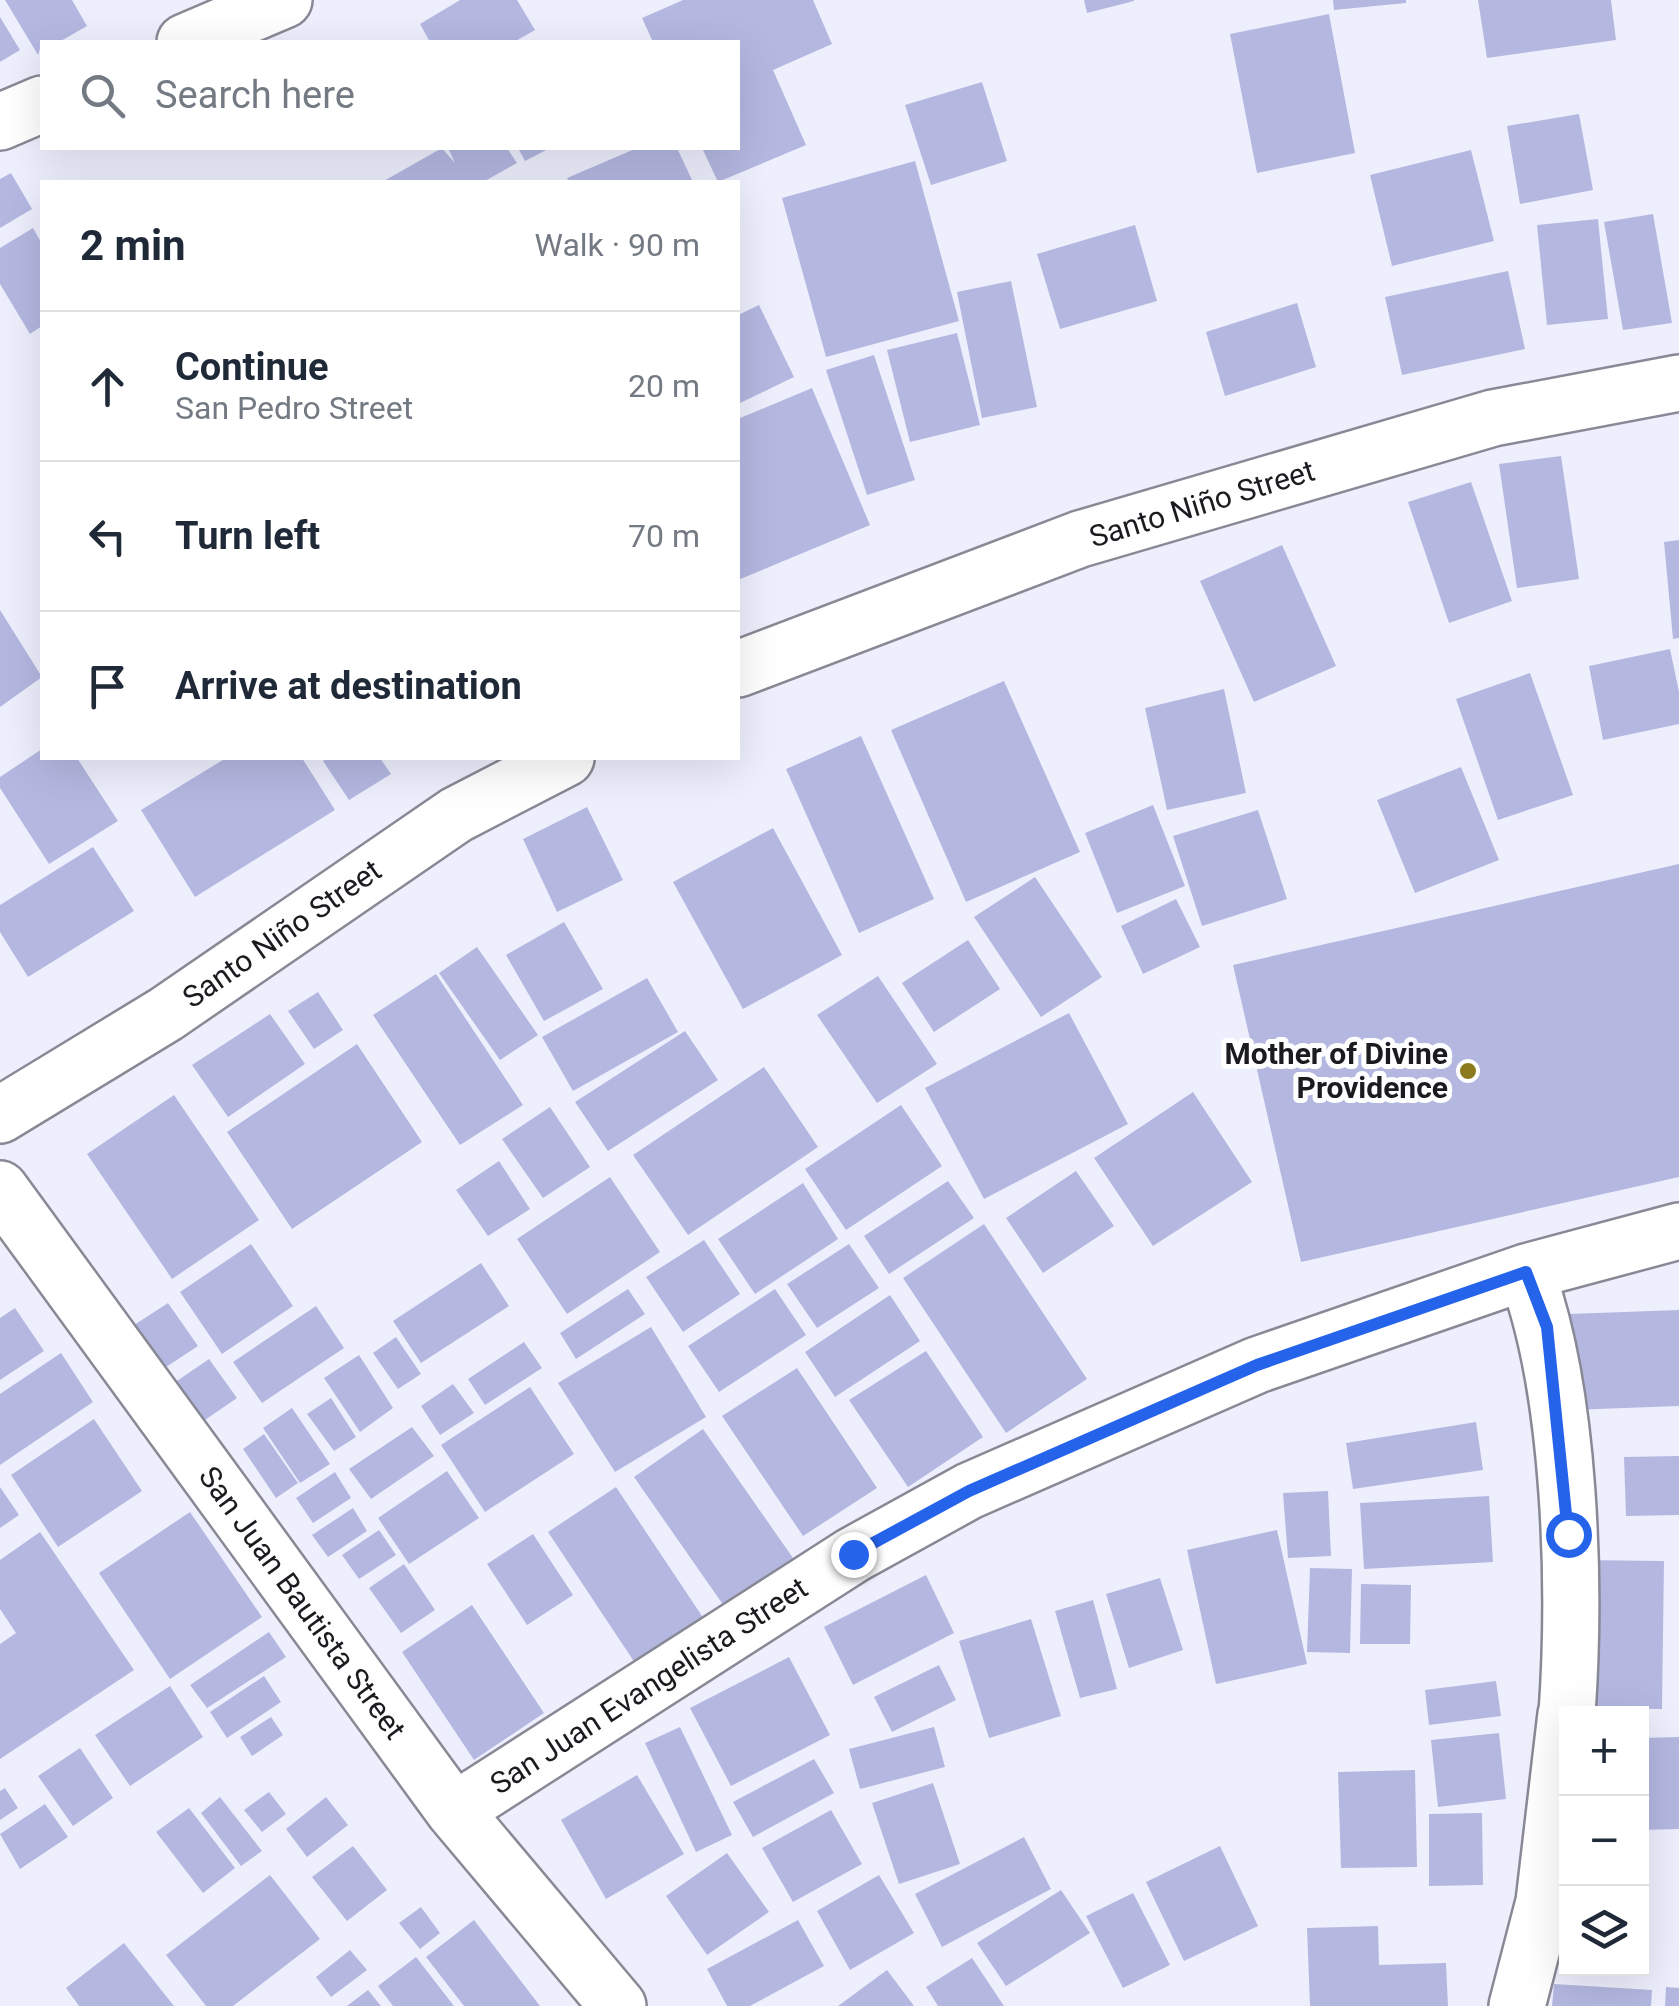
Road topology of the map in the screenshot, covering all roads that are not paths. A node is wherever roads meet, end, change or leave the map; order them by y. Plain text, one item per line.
1 (284, 0) edge
2 (190, 40) edge
3 (40, 105) edge
4 (0, 122) edge
5 (1679, 383) edge
6 (740, 668) edge
7 (562, 760) edge
8 (0, 1115) edge
9 (0, 1189) edge
10 (1679, 1231) edge
11 (1526, 1272) junction
12 (1566, 1706) edge
13 (1559, 1774) edge
14 (454, 1812) junction
15 (618, 2006) edge
16 (1517, 2006) edge

1 - 2 street
3 - 4 street
5 - 6 street, Santo Niño Street
7 - 8 street, Santo Niño Street
9 - 14 street, San Juan Bautista Street
10 - 11 street, San Juan Evangelista Street
11 - 12 street
11 - 14 street, San Juan Evangelista Street
13 - 16 street
14 - 15 street, San Juan Bautista Street

